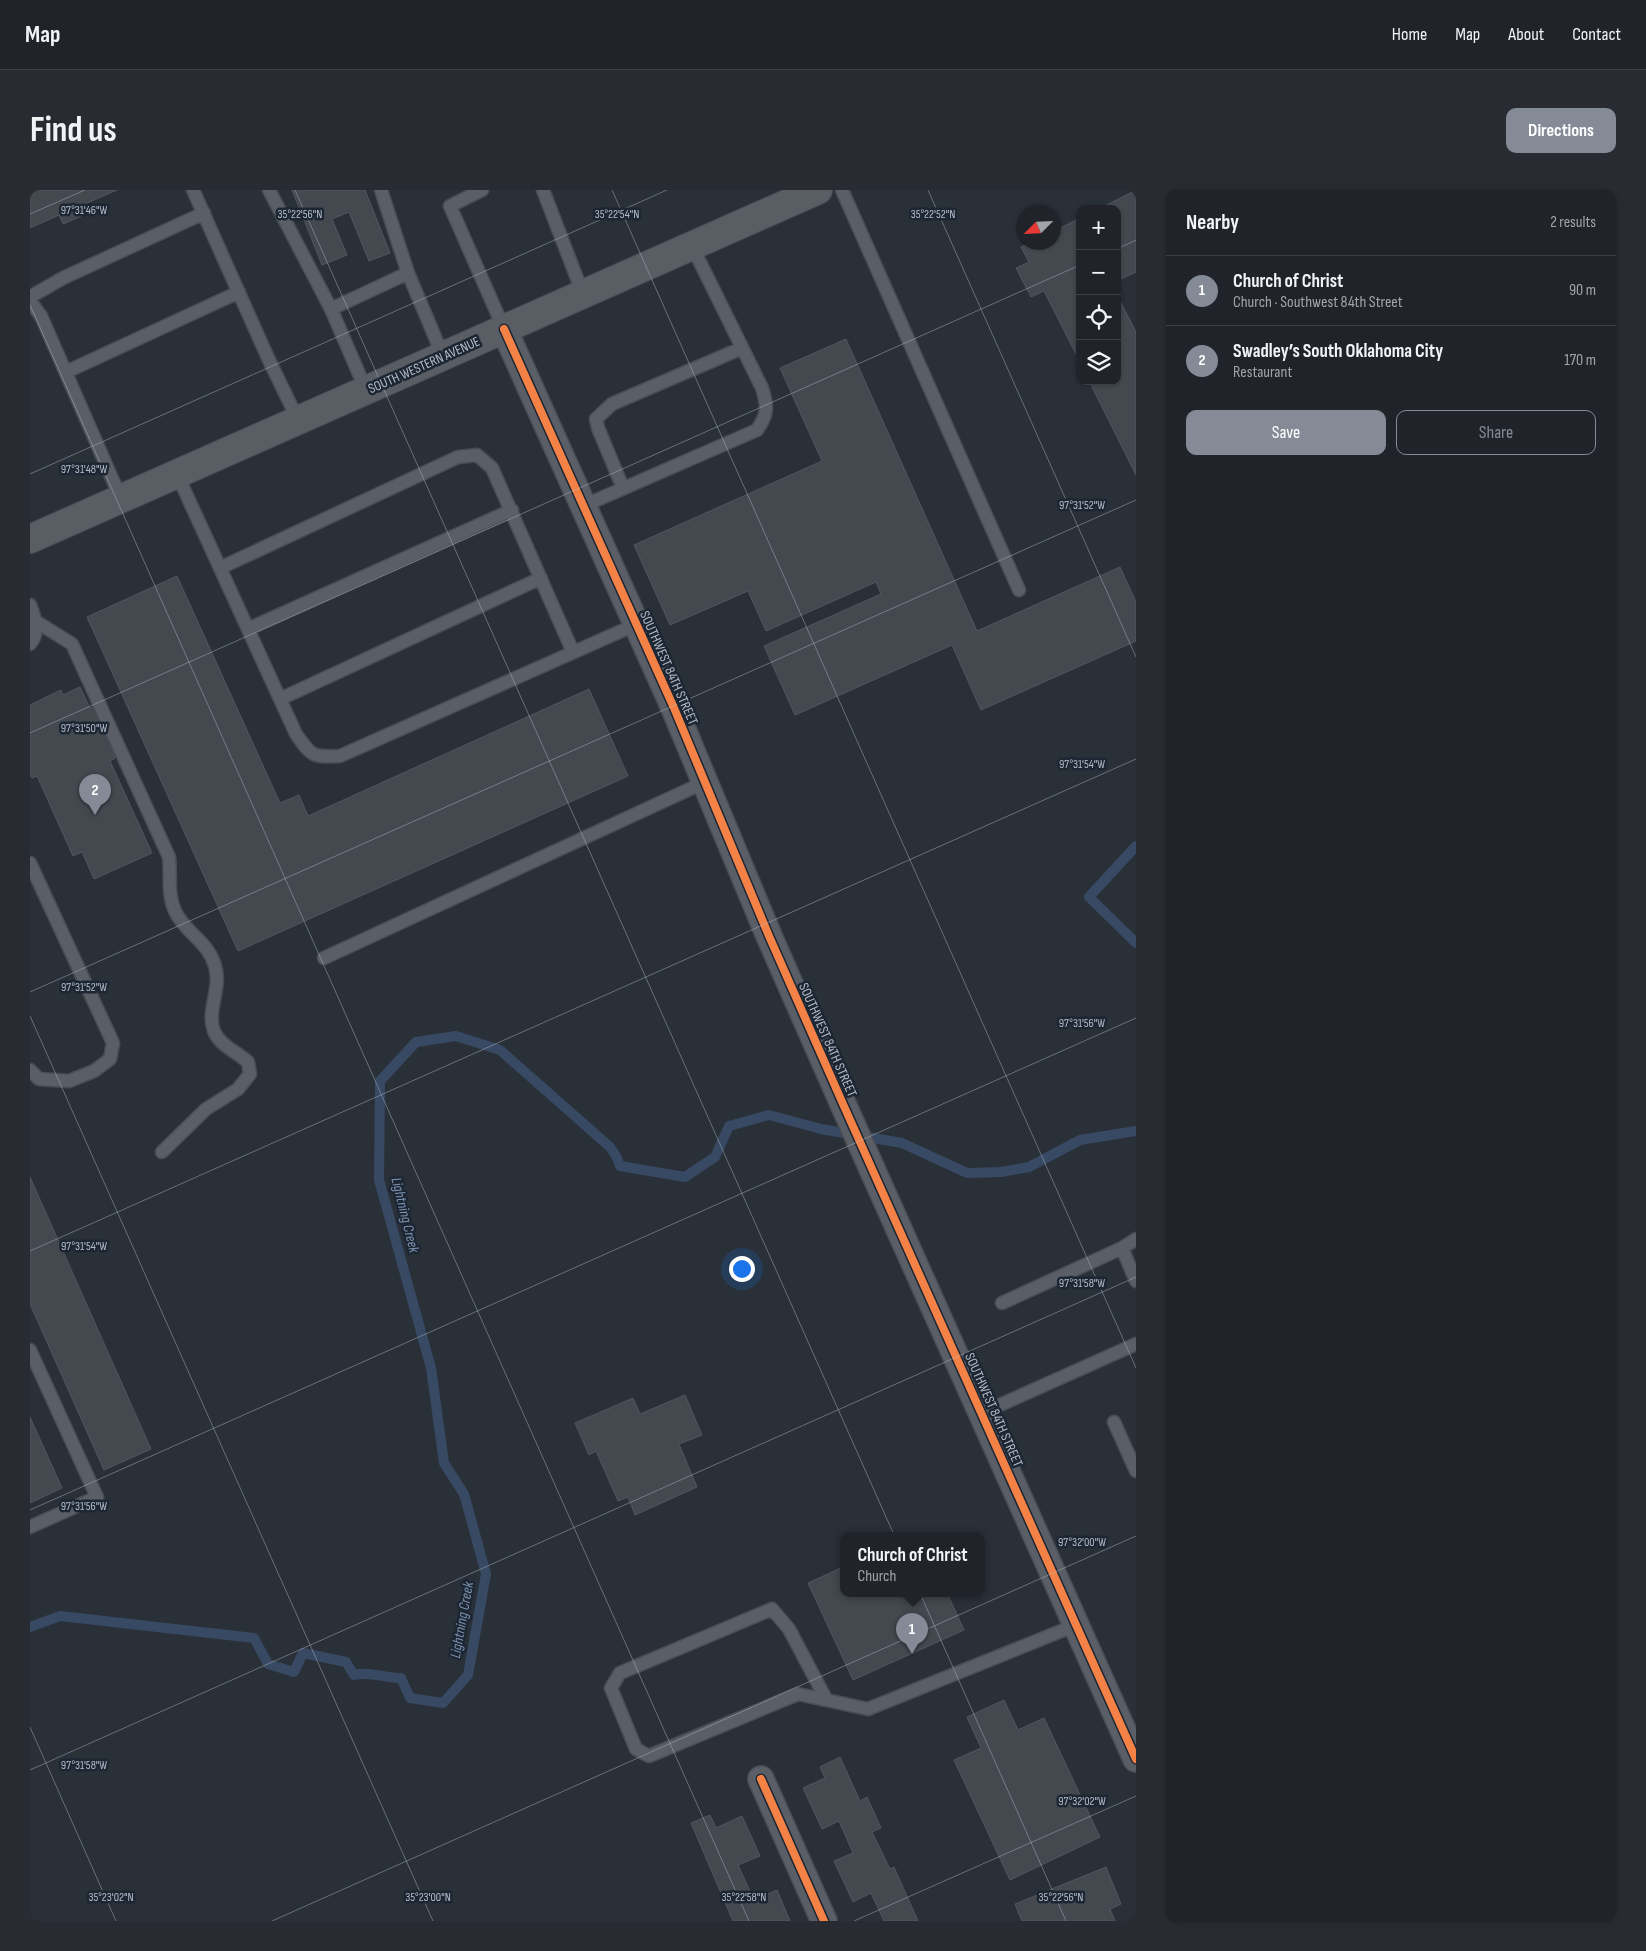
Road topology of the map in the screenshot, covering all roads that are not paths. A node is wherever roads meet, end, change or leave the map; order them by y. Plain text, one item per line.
1 (193, 190) edge
2 (269, 190) edge
3 (381, 190) edge
4 (482, 190) edge
5 (543, 190) edge
6 (842, 190) edge
7 (801, 193) edge
8 (204, 213) junction
9 (692, 246) junction
10 (408, 273) junction
11 (239, 292) junction
12 (583, 294) junction
13 (30, 297) edge
14 (30, 301) edge
15 (331, 309) junction
16 (504, 329) junction
17 (742, 348) junction
18 (443, 356) junction
19 (66, 372) junction
20 (366, 390) junction
21 (298, 420) junction
22 (177, 474) junction
23 (624, 488) junction
24 (121, 499) junction
25 (583, 506) junction
26 (512, 510) junction
27 (30, 539) edge
28 (220, 568) junction
29 (541, 578) junction
30 (1019, 590) dead end
31 (30, 605) edge
32 (37, 622) junction
33 (637, 624) junction
34 (248, 629) junction
35 (30, 644) edge
36 (573, 652) junction
37 (280, 699) junction
38 (705, 782) junction
39 (30, 863) edge
40 (324, 958) dead end
41 (30, 1070) edge
42 (162, 1152) dead end
43 (1136, 1239) edge
44 (1122, 1248) junction
45 (1136, 1281) edge
46 (1002, 1303) dead end
47 (1136, 1344) edge
48 (30, 1350) edge
49 (982, 1413) junction
50 (1114, 1422) dead end
51 (1136, 1470) edge
52 (30, 1527) edge
53 (1076, 1624) junction
54 (826, 1699) junction
55 (1136, 1759) edge
56 (761, 1779) dead end
57 (824, 1921) edge

1 - 8 lane
2 - 15 lane
3 - 10 lane
4 - 16 lane
5 - 12 lane
6 - 30 lane
7 - 9 main road, SOUTH WESTERN AVENUE
8 - 11 lane
8 - 13 lane
9 - 12 main road, SOUTH WESTERN AVENUE
9 - 17 lane
10 - 15 lane
10 - 18 lane
11 - 19 lane
11 - 21 lane
12 - 16 main road, SOUTH WESTERN AVENUE
14 - 19 lane
15 - 20 lane
16 - 18 main road, SOUTH WESTERN AVENUE
16 - 25 street, SOUTHWEST 84TH STREET
17 - 23 lane
17 - 23 lane
18 - 20 main road, SOUTH WESTERN AVENUE
19 - 24 lane
20 - 21 main road, SOUTH WESTERN AVENUE
21 - 22 main road, SOUTH WESTERN AVENUE
22 - 24 main road, SOUTH WESTERN AVENUE
22 - 28 lane
23 - 25 lane
24 - 27 main road, SOUTH WESTERN AVENUE
25 - 33 street, SOUTHWEST 84TH STREET
26 - 28 lane
26 - 29 lane
26 - 34 lane
28 - 34 lane
29 - 36 lane
29 - 37 lane
31 - 32 lane
32 - 35 lane
32 - 42 lane
33 - 36 lane
33 - 38 street, SOUTHWEST 84TH STREET
34 - 37 lane
36 - 37 lane
38 - 40 lane
38 - 49 street, SOUTHWEST 84TH STREET
39 - 41 lane
43 - 44 lane
44 - 45 lane
44 - 46 lane
47 - 49 lane
48 - 52 lane
49 - 53 street, SOUTHWEST 84TH STREET
50 - 51 lane
53 - 54 lane
53 - 55 street, SOUTHWEST 84TH STREET
54 - 54 lane
56 - 57 street

